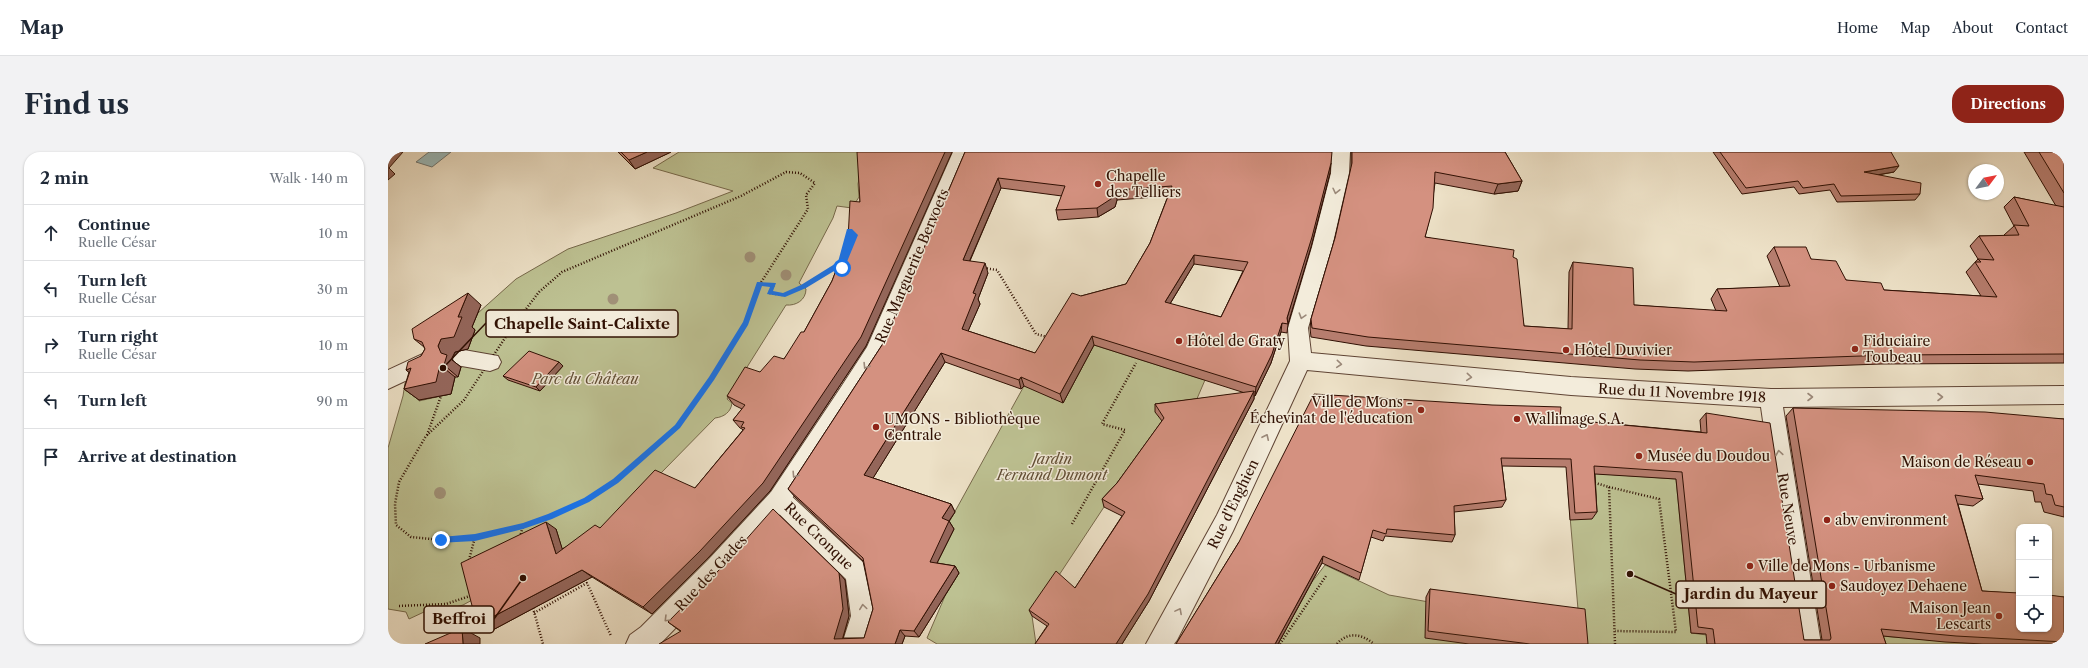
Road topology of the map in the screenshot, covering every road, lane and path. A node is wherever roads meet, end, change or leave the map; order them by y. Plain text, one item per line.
1 (962, 152) edge
2 (1340, 152) edge
3 (855, 235) edge
4 (844, 250) edge
5 (843, 257) edge
6 (845, 261) edge
7 (981, 267) edge
8 (842, 268) edge
9 (760, 284) junction
10 (1051, 338) edge
11 (464, 359) dead end
12 (427, 361) edge
13 (1300, 361) junction
14 (490, 362) junction
15 (1136, 363) edge
16 (388, 380) edge
17 (2064, 395) edge
18 (441, 396) dead end
19 (1771, 398) junction
20 (426, 436) junction
21 (1588, 481) edge
22 (1609, 487) junction
23 (779, 499) junction
24 (1072, 524) dead end
25 (523, 526) junction
26 (475, 537) junction
27 (518, 541) edge
28 (469, 562) edge
29 (1326, 576) dead end
30 (472, 588) edge
31 (399, 606) dead end
32 (533, 608) edge
33 (534, 613) junction
34 (1615, 632) junction
35 (614, 643) dead end
36 (543, 644) edge
37 (639, 644) edge
38 (855, 644) edge
39 (1158, 644) edge
40 (1280, 644) edge
41 (1337, 644) edge
42 (1374, 644) edge
43 (1615, 644) edge
44 (1808, 644) edge

1 -> 23 street, Rue Marguerite Bervoets
2 -> 13 street
3 - 4 path
5 - 9 path
6 - 8 path
7 - 10 path
9 - 14 path
9 - 25 path
11 - 14 street
12 - 16 street
13 -> 19 street, Rue du 11 Novembre 1918
39 -> 13 street, Rue d'Enghien
14 - 20 path
15 - 24 path
19 -> 17 street, Rue du 11 Novembre 1918
18 - 20 path
44 -> 19 street, Rue Neuve
20 - 26 path
21 - 22 path
22 - 34 path
22 - 34 path
23 -> 37 street, Rue des Gades
38 -> 23 street, Rue Cronque
25 - 26 path
25 - 27 path
26 - 28 path
29 - 40 path
30 - 31 path
32 - 33 path
33 - 35 path
33 - 36 path
34 - 43 path
41 - 42 path

